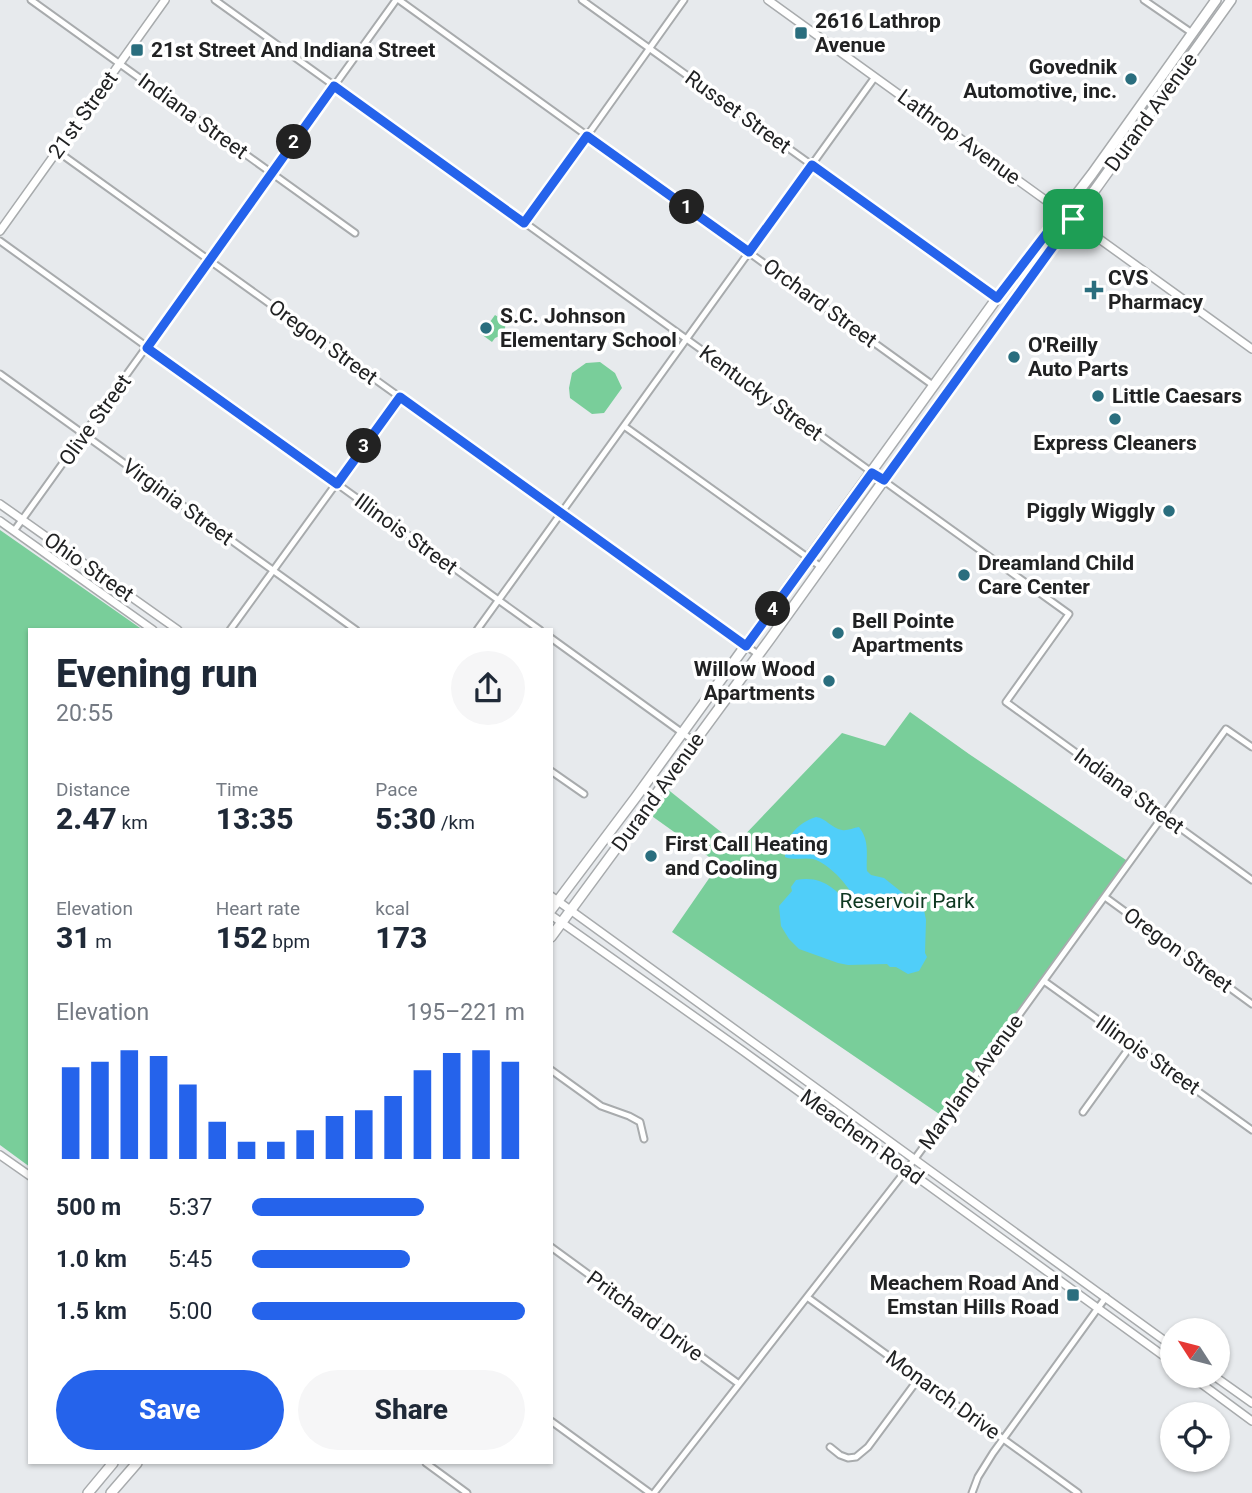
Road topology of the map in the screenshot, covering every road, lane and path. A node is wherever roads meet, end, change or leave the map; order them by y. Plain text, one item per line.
1 (31, 0) edge
2 (165, 0) edge
3 (215, 0) edge
4 (397, 0) edge
5 (582, 0) edge
6 (684, 0) edge
7 (768, 0) edge
8 (1144, 0) edge
9 (1216, 0) edge
10 (1231, 0) edge
11 (1192, 33) junction
12 (650, 48) junction
13 (120, 63) junction
14 (875, 77) junction
15 (334, 86) junction
16 (587, 136) junction
17 (57, 151) junction
18 (812, 165) junction
19 (272, 173) junction
20 (1063, 212) junction
21 (1073, 219) junction
22 (524, 223) junction
23 (0, 231) edge
24 (355, 233) dead end
25 (0, 242) edge
26 (749, 252) junction
27 (210, 260) junction
28 (997, 298) junction
29 (997, 323) junction
30 (686, 339) junction
31 (147, 348) junction
32 (1252, 349) edge
33 (0, 374) edge
34 (934, 386) junction
35 (400, 397) junction
36 (624, 426) junction
37 (85, 435) junction
38 (872, 473) junction
39 (884, 480) junction
40 (337, 484) junction
41 (0, 505) edge
42 (561, 513) junction
43 (22, 520) junction
44 (0, 521) edge
45 (14, 531) junction
46 (809, 559) junction
47 (821, 567) junction
48 (274, 571) junction
49 (498, 600) junction
50 (150, 628) edge
51 (175, 628) edge
52 (231, 628) edge
53 (353, 628) edge
54 (478, 628) edge
55 (537, 628) edge
56 (553, 639) edge
57 (746, 646) junction
58 (759, 655) junction
59 (1006, 702) joint
60 (683, 733) junction
61 (695, 742) junction
62 (1252, 747) edge
63 (553, 772) edge
64 (584, 794) dead end
65 (1163, 816) junction
66 (1252, 880) edge
67 (1105, 897) junction
68 (555, 898) edge
69 (572, 910) junction
70 (553, 914) edge
71 (562, 923) junction
72 (553, 934) edge
73 (668, 980) junction
74 (1044, 981) junction
75 (660, 992) junction
76 (1252, 1004) edge
77 (751, 1039) junction
78 (1132, 1044) junction
79 (743, 1051) junction
80 (553, 1071) edge
81 (839, 1104) junction
82 (1083, 1112) dead end
83 (831, 1115) junction
84 (1252, 1130) edge
85 (644, 1139) dead end
86 (0, 1154) edge
87 (914, 1160) junction
88 (907, 1170) junction
89 (28, 1175) edge
90 (1014, 1232) junction
91 (1007, 1242) junction
92 (553, 1248) edge
93 (807, 1297) junction
94 (1105, 1297) junction
95 (1098, 1308) junction
96 (1160, 1337) edge
97 (1160, 1353) edge
98 (919, 1378) junction
99 (739, 1384) junction
100 (1230, 1387) edge
101 (1207, 1388) edge
102 (1252, 1403) edge
103 (1252, 1421) edge
104 (553, 1422) edge
105 (1003, 1439) junction
106 (830, 1447) dead end
107 (112, 1464) edge
108 (136, 1464) edge
109 (427, 1464) edge
110 (88, 1493) edge
111 (111, 1493) edge
112 (467, 1493) edge
113 (652, 1493) edge
114 (972, 1493) edge
115 (1078, 1493) edge

1 - 13 street, Indiana Street
2 - 13 street, 21st Street
3 - 15 street, Kentucky Street
4 - 15 street, Olive Street
4 - 16 street, Orchard Street
5 - 12 street, Russet Street
6 - 12 street
7 - 14 street, Lathrop Avenue
8 - 11 street
9 - 11 main road, Durand Avenue
10 - 21 main road, Durand Avenue
11 - 20 main road, Durand Avenue
12 - 16 street
12 - 18 street, Russet Street
13 - 17 street, 21st Street
13 - 19 street, Indiana Street
14 - 18 street
14 - 20 street, Lathrop Avenue
15 - 19 street, Olive Street
15 - 22 street, Kentucky Street
16 - 22 street
16 - 26 street, Orchard Street
17 - 23 street, 21st Street
17 - 27 street, Oregon Street
18 - 26 street
18 - 28 street, Russet Street
19 - 24 street, Indiana Street
19 - 27 street, Olive Street
20 - 21 street, Lathrop Avenue
20 - 28 main road, Durand Avenue
21 - 29 main road, Durand Avenue
21 - 32 street, Lathrop Avenue
22 - 30 street, Kentucky Street
25 - 31 street, Illinois Street
26 - 30 street
26 - 34 street, Orchard Street
27 - 31 street, Olive Street
27 - 35 street, Oregon Street
28 - 29 main road
28 - 34 main road, Durand Avenue
29 - 39 main road, Durand Avenue
30 - 36 street
30 - 38 street, Kentucky Street
31 - 37 street, Olive Street
31 - 40 street, Illinois Street
33 - 37 street, Virginia Street
34 - 38 main road, Durand Avenue
35 - 40 street
35 - 42 street, Oregon Street
36 - 42 street
36 - 46 street
37 - 43 street, Olive Street
37 - 48 street, Virginia Street
38 - 39 street, Kentucky Street
38 - 46 main road, Durand Avenue
39 - 47 main road, Durand Avenue
39 - 59 street, Kentucky Street
40 - 48 street
40 - 49 street, Illinois Street
41 - 43 street, Ohio Street
42 - 49 street
42 - 57 street, Oregon Street
43 - 45 street, Olive Street
43 - 51 street, Ohio Street
44 - 45 street, Ohio Street
45 - 50 street, Ohio Street
46 - 47 street
46 - 57 main road, Durand Avenue
47 - 58 main road, Durand Avenue
48 - 52 street
48 - 53 street, Virginia Street
49 - 54 street
49 - 55 street, Illinois Street
56 - 60 street
57 - 58 street, Oregon Street
57 - 60 main road, Durand Avenue
58 - 61 main road, Durand Avenue
59 - 65 street, Indiana Street
60 - 61 street
60 - 68 main road, Durand Avenue
61 - 69 main road, Durand Avenue
62 - 65 street, Maryland Avenue
63 - 64 street
65 - 66 street, Indiana Street
65 - 67 street, Maryland Avenue
67 - 74 street, Maryland Avenue
67 - 76 street, Oregon Street
68 - 69 street
69 - 71 main road, Durand Avenue
69 - 73 street, Meachem Road
70 - 71 street, Meachem Road
71 - 72 main road, Durand Avenue
71 - 75 street, Meachem Road
73 - 75 street
73 - 77 street, Meachem Road
74 - 78 street, Illinois Street
74 - 87 street, Maryland Avenue
75 - 79 street, Meachem Road
77 - 79 street
77 - 81 street, Meachem Road
78 - 82 street
78 - 84 street, Illinois Street
79 - 83 street, Meachem Road
80 - 85 street
81 - 83 street
81 - 87 street, Meachem Road
83 - 88 street, Meachem Road
86 - 89 street
87 - 88 street, Maryland Avenue
87 - 90 street, Meachem Road
88 - 91 street, Meachem Road
88 - 93 street, Maryland Avenue
90 - 91 street
90 - 94 street, Meachem Road
91 - 95 street, Meachem Road
92 - 99 street, Pritchard Drive
93 - 98 street, Monarch Drive
93 - 99 street, Maryland Avenue
94 - 95 street
94 - 96 street, Meachem Road
95 - 97 street, Meachem Road
95 - 105 street
98 - 105 street, Monarch Drive
98 - 106 street
99 - 113 street, Maryland Avenue
100 - 102 street
101 - 103 street
104 - 113 street
105 - 114 street
105 - 115 street, Monarch Drive
107 - 110 main road
108 - 111 main road
109 - 112 street

